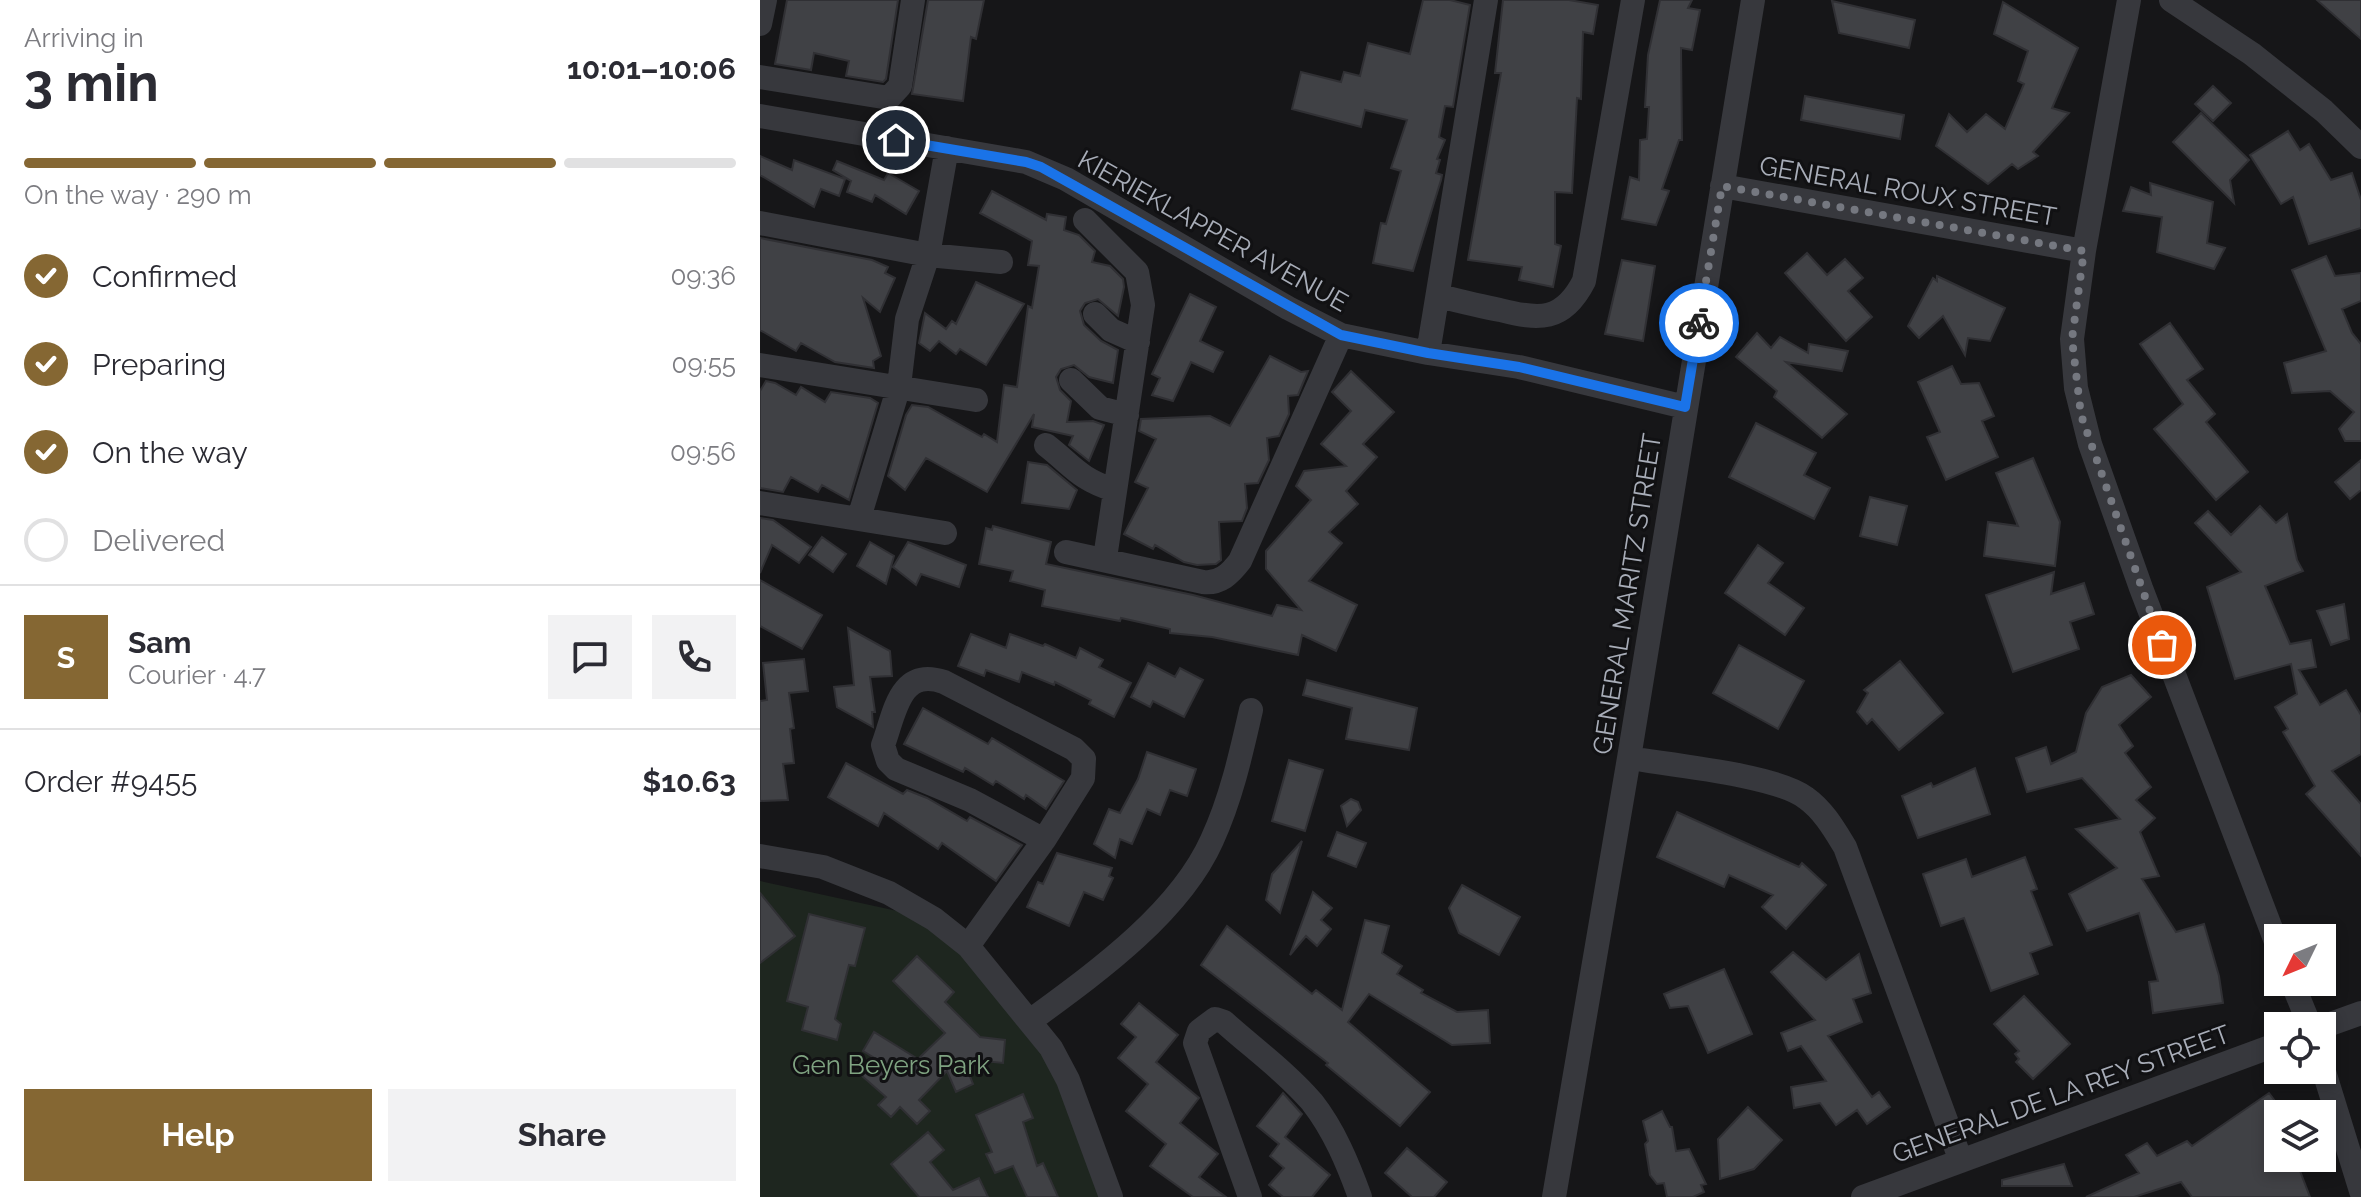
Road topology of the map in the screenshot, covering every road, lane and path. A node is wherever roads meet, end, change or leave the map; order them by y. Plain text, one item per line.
1 (765, 0) edge
2 (913, 0) edge
3 (1486, 0) edge
4 (1633, 0) edge
5 (1753, 0) edge
6 (2129, 0) edge
7 (2171, 0) edge
8 (760, 24) edge
9 (760, 77) edge
10 (760, 116) edge
11 (2361, 147) edge
12 (947, 148) junction
13 (1722, 186) junction
14 (1085, 220) dead end
15 (760, 223) edge
16 (2084, 251) junction
17 (928, 255) junction
18 (1001, 262) dead end
19 (1439, 296) junction
20 (1095, 314) dead end
21 (1341, 335) junction
22 (1138, 342) junction
23 (1428, 353) junction
24 (760, 365) edge
25 (1071, 380) dead end
26 (899, 386) junction
27 (976, 400) dead end
28 (1685, 407) junction
29 (1127, 415) junction
30 (1046, 445) dead end
31 (1114, 490) junction
32 (760, 503) edge
33 (859, 518) junction
34 (945, 533) dead end
35 (1066, 552) dead end
36 (1105, 558) junction
37 (1251, 710) dead end
38 (1629, 758) junction
39 (1044, 840) junction
40 (760, 856) edge
41 (2269, 924) edge
42 (968, 946) junction
43 (2361, 1013) edge
44 (1030, 1021) junction
45 (2336, 1022) edge
46 (2264, 1049) edge
47 (2328, 1084) edge
48 (1961, 1161) junction
49 (2361, 1191) edge
50 (1111, 1197) edge
51 (1250, 1197) edge
52 (1360, 1197) edge
53 (1554, 1197) edge
54 (1863, 1197) edge

1 - 8 street
2 - 9 street
3 - 19 street
4 - 19 street
5 - 13 street, GENERAL MARITZ STREET
6 - 16 street
7 - 11 street
10 - 12 street, KIERIEKLAPPER AVENUE
12 - 17 street
12 - 21 street, KIERIEKLAPPER AVENUE
13 - 16 street, GENERAL ROUX STREET
13 - 28 street, GENERAL MARITZ STREET
14 - 22 street
15 - 17 street
16 - 41 street
17 - 18 street
17 - 26 street
19 - 23 street
20 - 22 street
21 - 23 street, KIERIEKLAPPER AVENUE
21 - 36 street
22 - 29 street
23 - 28 street, KIERIEKLAPPER AVENUE
24 - 26 street
25 - 29 street
26 - 27 street
26 - 33 street
28 - 38 street, GENERAL MARITZ STREET
29 - 31 street
30 - 31 street
31 - 36 street
32 - 33 street
33 - 34 street
35 - 36 street
37 - 44 street
38 - 48 street
38 - 53 street, GENERAL MARITZ STREET
39 - 39 street
39 - 42 street
40 - 42 street
42 - 44 street
43 - 45 street
44 - 50 street
46 - 48 street, GENERAL DE LA REY STREET
47 - 49 street
48 - 54 street, GENERAL DE LA REY STREET
51 - 52 street

